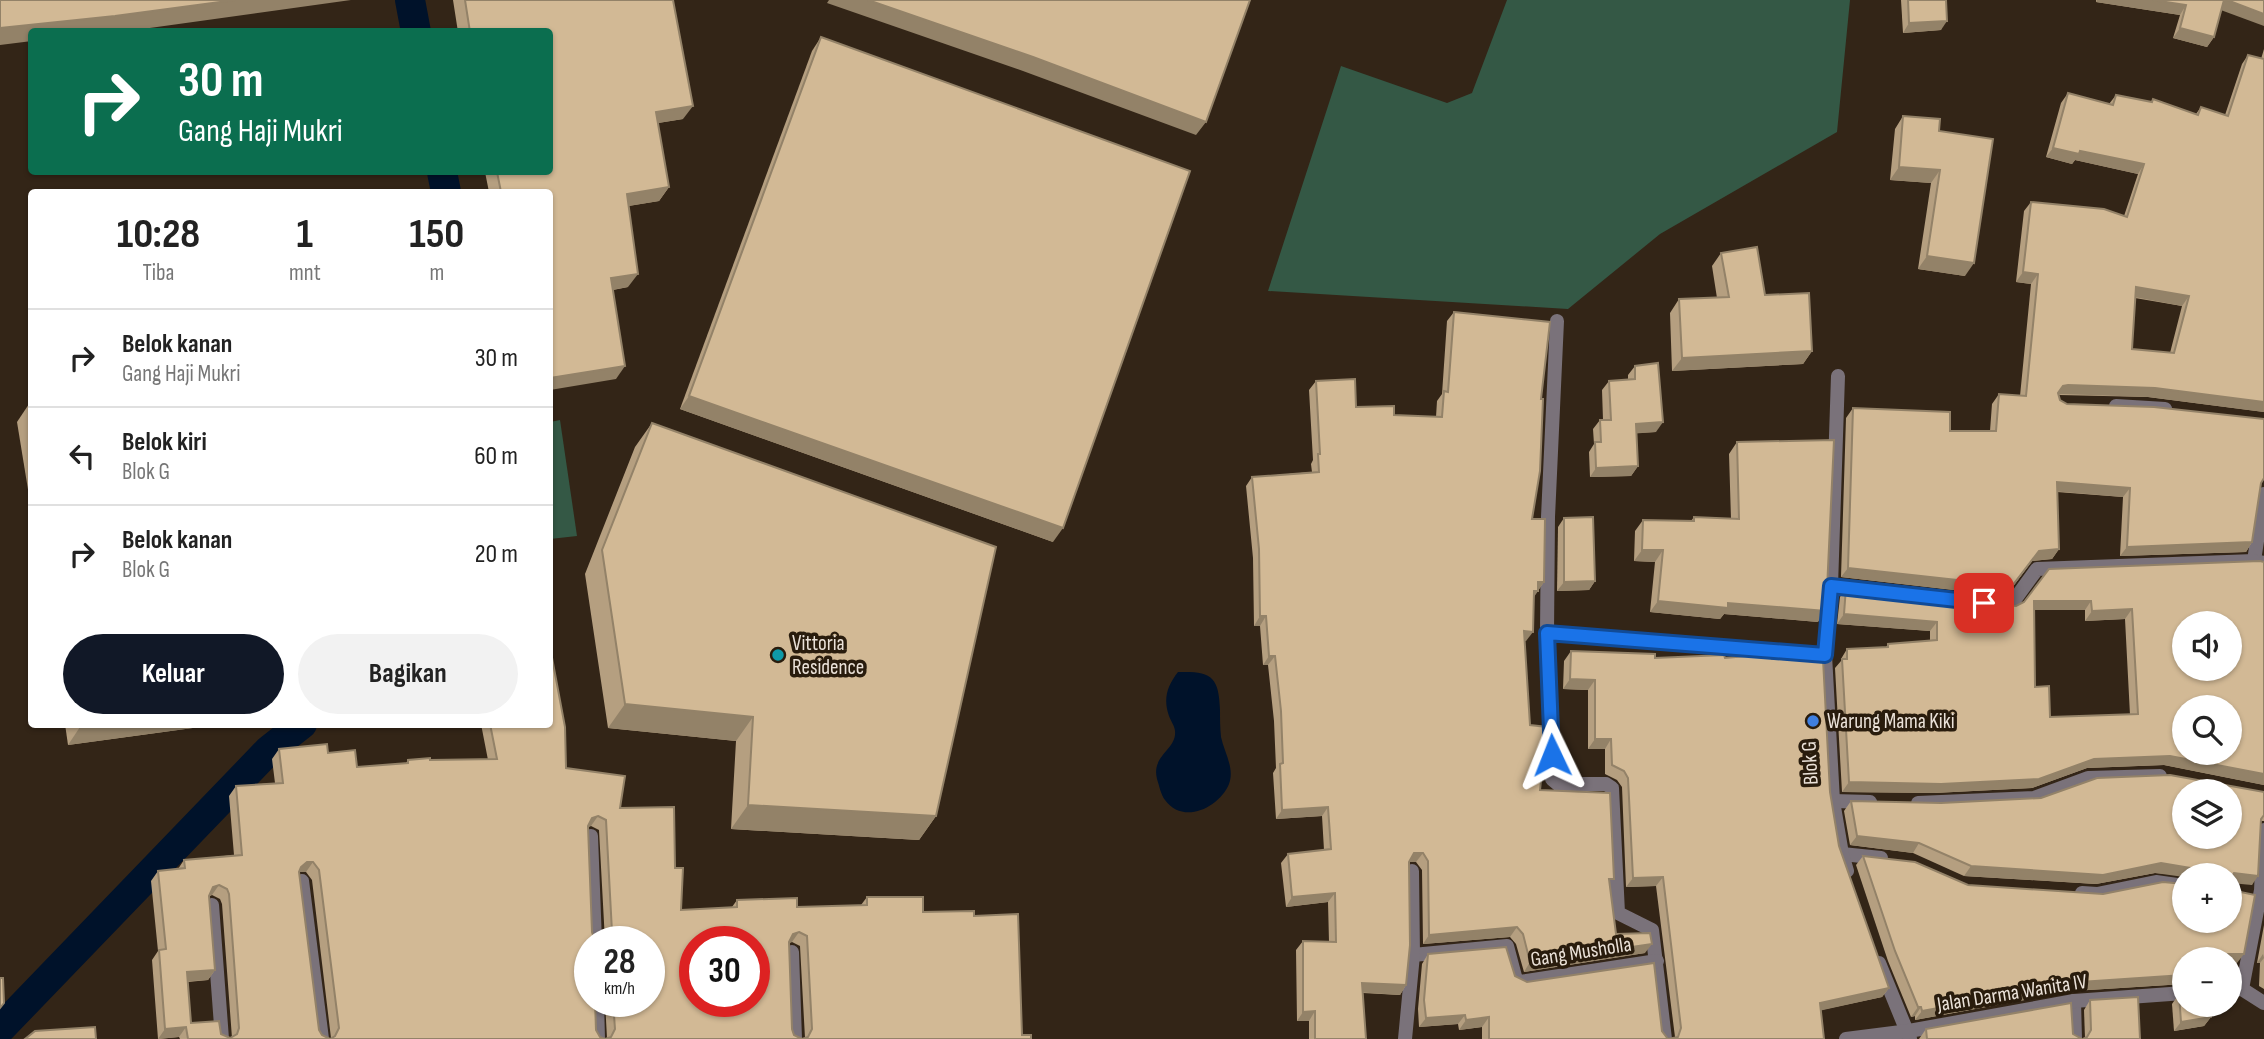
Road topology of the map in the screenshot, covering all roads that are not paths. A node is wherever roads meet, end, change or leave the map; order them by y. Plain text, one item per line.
1 (1556, 321) dead end
2 (1838, 376) dead end
3 (2098, 405) edge
4 (2183, 411) edge
5 (2264, 495) edge
6 (2259, 562) edge
7 (1831, 586) junction
8 (1872, 591) edge
9 (1982, 603) edge
10 (1547, 633) junction
11 (1825, 655) junction
12 (2177, 778) edge
13 (1833, 801) junction
14 (2264, 830) edge
15 (591, 836) edge
16 (1842, 854) junction
17 (1897, 860) edge
18 (2263, 866) edge
19 (1412, 871) edge
20 (1850, 879) edge
21 (302, 881) edge
22 (2172, 885) edge
23 (2070, 892) edge
24 (212, 905) edge
25 (594, 926) edge
26 (1875, 952) edge
27 (793, 953) edge
28 (1413, 955) junction
29 (2242, 960) edge
30 (1657, 961) junction
31 (2242, 993) edge
32 (2172, 994) edge
33 (2074, 1001) junction
34 (2264, 1003) edge
35 (597, 1017) edge
36 (1910, 1035) edge
37 (222, 1039) edge
38 (322, 1039) edge
39 (598, 1039) edge
40 (795, 1039) edge
41 (1405, 1039) edge
42 (1665, 1039) edge
43 (1846, 1039) edge
44 (2075, 1039) edge

1 - 10 street
2 - 7 street, Blok G
3 - 4 street
5 - 6 street
6 - 9 street
7 - 8 street
7 - 11 street, Blok G
10 - 11 street
10 - 30 street
11 - 13 street, Blok G
12 - 13 street
13 - 16 street, Blok G
14 - 18 street
15 - 25 street
16 - 17 street
16 - 20 street, Blok G
18 - 29 street
19 - 28 street
21 - 38 street
22 - 23 street
24 - 37 street
26 - 36 street
27 - 40 street
28 - 30 street, Gang Musholla
28 - 41 street
30 - 42 street
31 - 34 street
32 - 33 street, Jalan Darma Wanita IV
33 - 36 street, Jalan Darma Wanita IV
33 - 44 street
35 - 39 street
36 - 43 street, Jalan Darma Wanita IV

